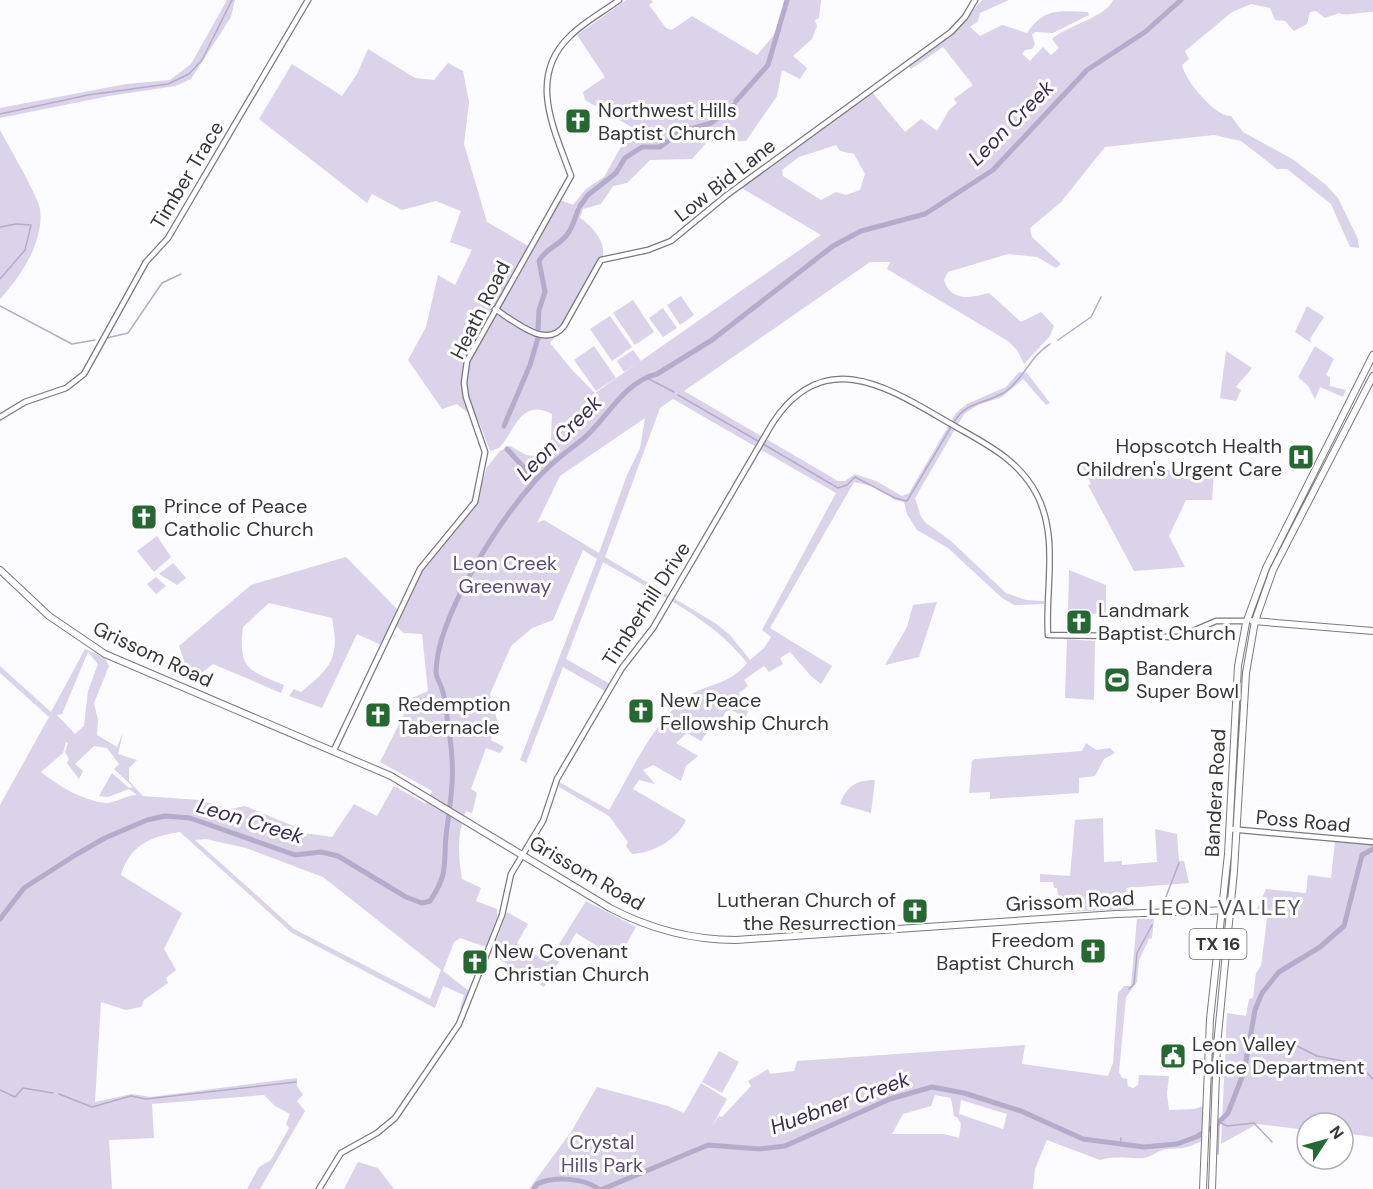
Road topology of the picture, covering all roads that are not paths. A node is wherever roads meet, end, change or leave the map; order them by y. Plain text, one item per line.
1 (308, 0) edge
2 (619, 0) edge
3 (975, 0) edge
4 (495, 309) junction
5 (1373, 355) edge
6 (1373, 376) edge
7 (0, 417) edge
8 (1283, 542) junction
9 (0, 570) edge
10 (1246, 621) junction
11 (1255, 621) junction
12 (1373, 631) edge
13 (334, 750) junction
14 (1233, 772) junction
15 (1241, 772) junction
16 (1229, 829) junction
17 (1237, 830) junction
18 (1373, 842) edge
19 (522, 855) junction
20 (1231, 910) junction
21 (1208, 911) junction
22 (1222, 911) junction
23 (1221, 924) junction
24 (318, 1189) edge
25 (1203, 1189) edge
26 (1212, 1189) edge

1 - 7 street, Timber Trace
2 - 4 street, Heath Road
3 - 4 street, Low Bid Lane
4 - 13 street, Heath Road
5 - 8 main road, Bandera Road / TX 16
6 - 8 main road, Bandera Road / TX 16
8 - 10 main road, Bandera Road / TX 16
8 - 11 main road, Bandera Road / TX 16
9 - 13 main road, Grissom Road
10 - 11 main road
10 - 14 main road, Bandera Road / TX 16
10 - 19 street, Timberhill Drive
11 - 12 main road
11 - 15 main road, Bandera Road / TX 16
13 - 19 main road, Grissom Road
14 - 15 main road
14 - 16 main road, Bandera Road / TX 16
15 - 17 main road, Bandera Road / TX 16
16 - 17 street, Poss Road
16 - 22 main road, Bandera Road / TX 16
17 - 18 street, Poss Road
17 - 20 main road, Bandera Road / TX 16
19 - 21 main road, Grissom Road
19 - 24 street, Timberhill Drive
20 - 22 main road, Grissom Road
20 - 26 main road, Bandera Road / TX 16
21 - 22 main road, Grissom Road
21 - 23 main road
22 - 23 main road, Bandera Road / TX 16
23 - 25 main road, Bandera Road / TX 16

